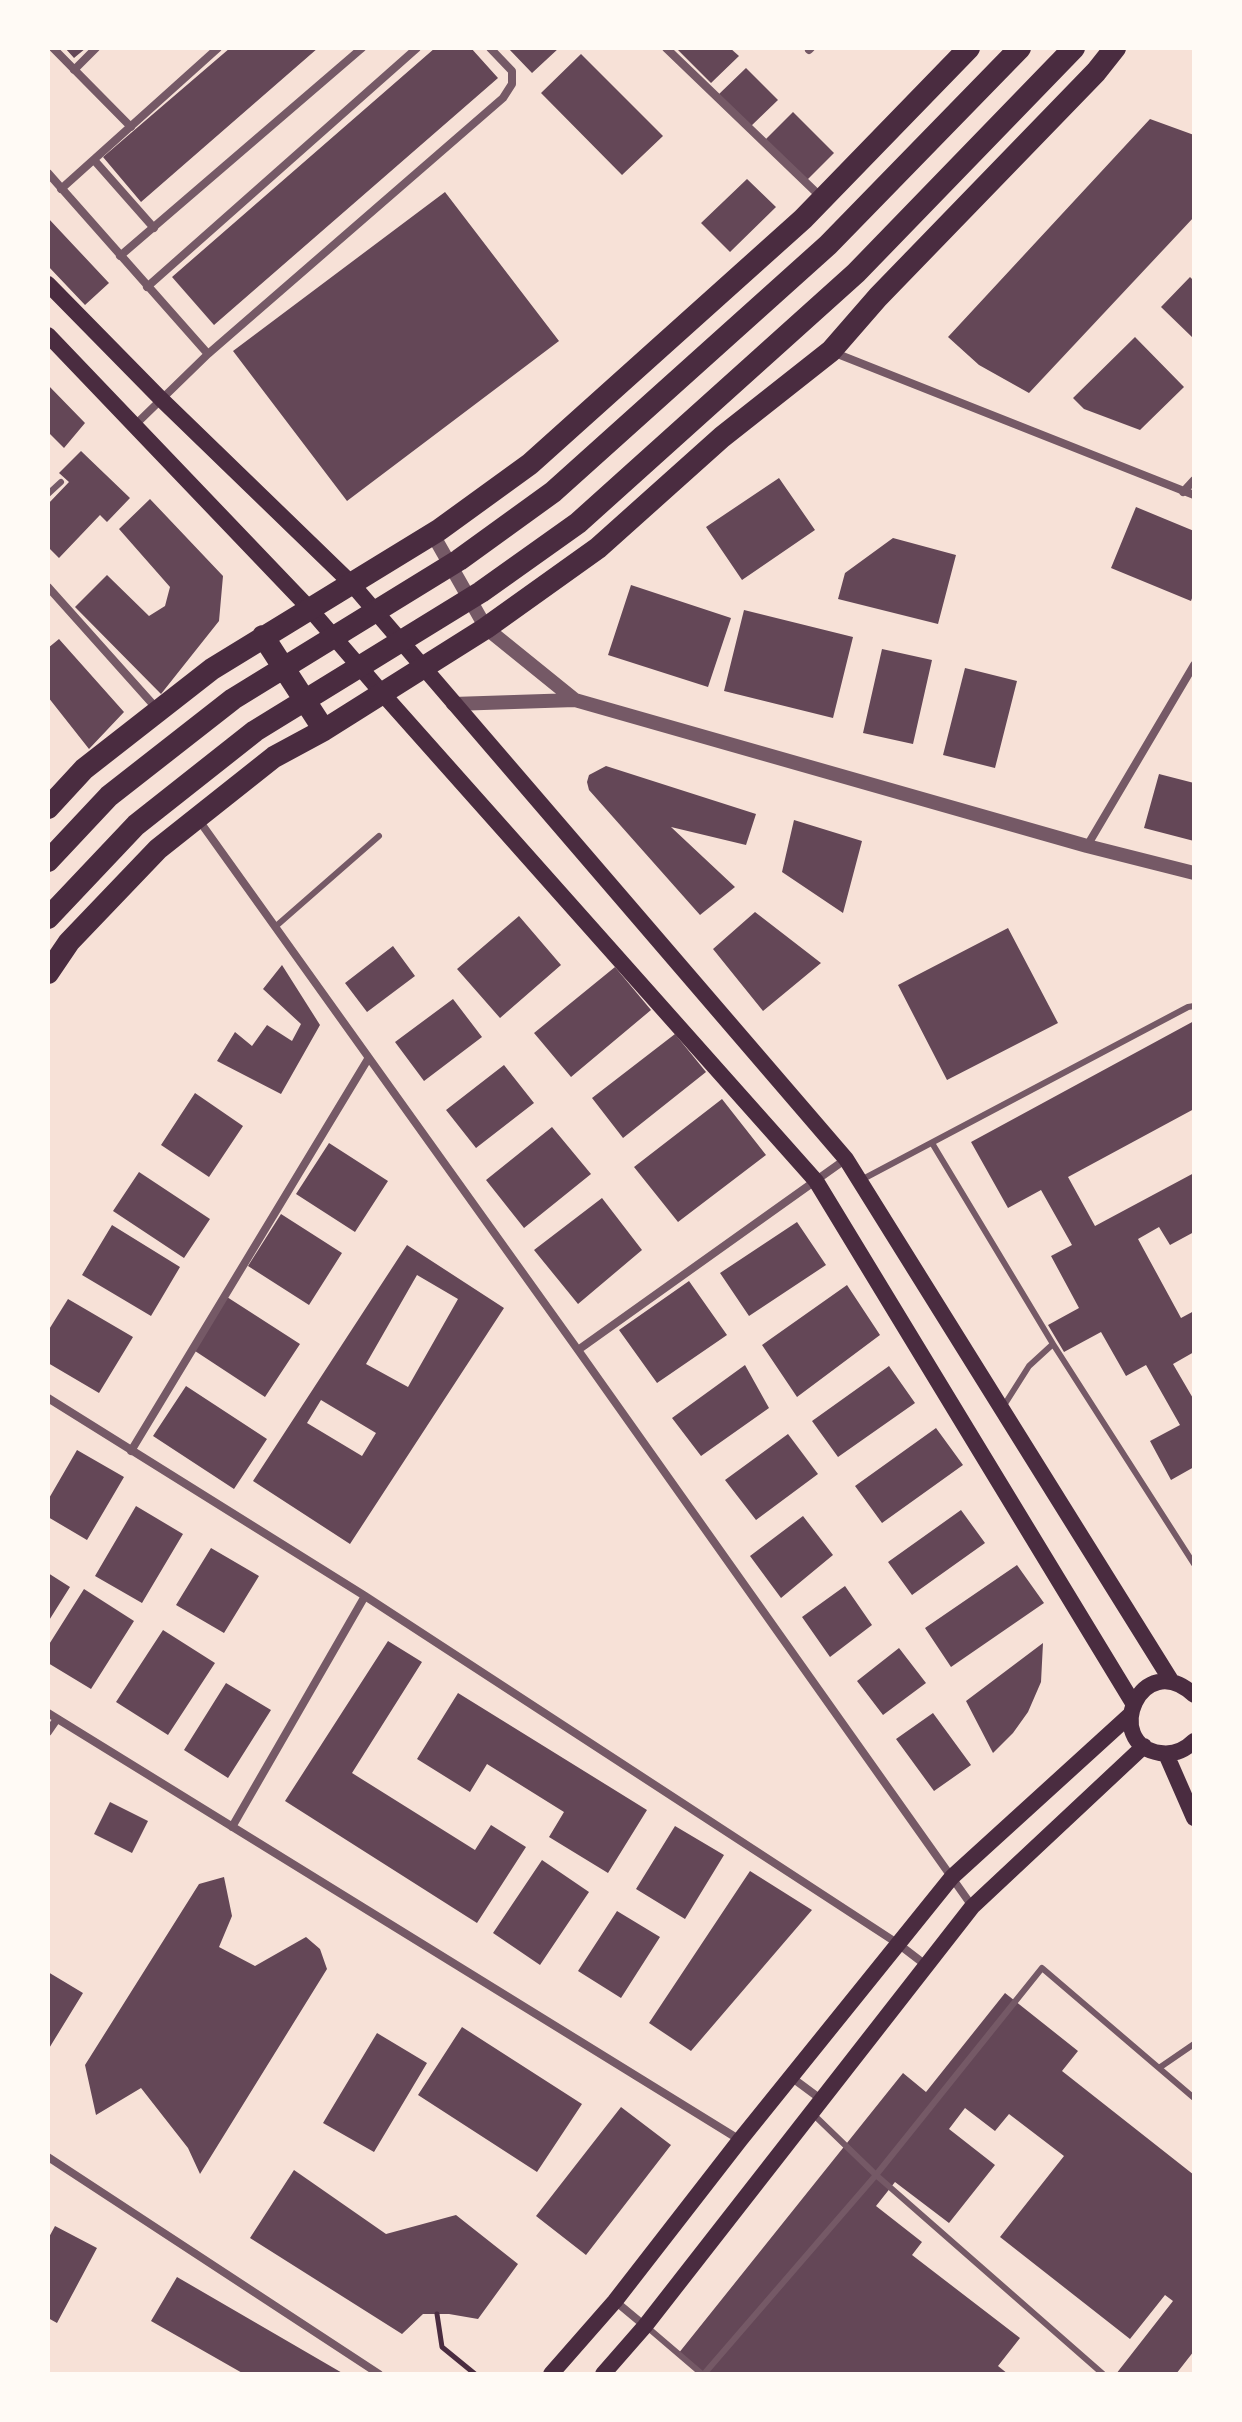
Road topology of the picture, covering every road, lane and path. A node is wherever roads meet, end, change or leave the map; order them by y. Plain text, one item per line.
1 (53, 48) edge
2 (96, 48) edge
3 (218, 48) edge
4 (362, 48) edge
5 (417, 48) edge
6 (490, 48) edge
7 (666, 48) edge
8 (969, 48) edge
9 (1020, 48) edge
10 (1115, 48) edge
11 (1073, 50) edge
12 (74, 70) junction
13 (131, 127) junction
14 (94, 160) junction
15 (48, 173) edge
16 (61, 189) junction
17 (823, 199) junction
18 (154, 228) junction
19 (120, 256) junction
20 (48, 284) edge
21 (147, 287) junction
22 (48, 335) edge
23 (831, 351) junction
24 (208, 354) junction
25 (161, 399) junction
26 (135, 425) junction
27 (1194, 480) edge
28 (61, 482) dead end
29 (1183, 492) junction
30 (48, 494) edge
31 (1194, 495) edge
32 (432, 533) junction
33 (351, 583) junction
34 (48, 587) edge
35 (309, 608) junction
36 (486, 628) junction
37 (263, 636) junction
38 (1194, 665) edge
39 (422, 667) junction
40 (382, 693) junction
41 (575, 700) junction
42 (453, 704) junction
43 (159, 710) junction
44 (324, 730) junction
45 (48, 808) edge
46 (197, 819) junction
47 (379, 836) dead end
48 (1087, 846) junction
49 (48, 861) edge
50 (1194, 873) edge
51 (48, 918) edge
52 (275, 927) junction
53 (48, 973) edge
54 (1194, 1006) edge
55 (368, 1059) junction
56 (932, 1143) junction
57 (846, 1159) junction
58 (816, 1181) junction
59 (860, 1181) junction
60 (1053, 1344) junction
61 (578, 1350) junction
62 (48, 1398) edge
63 (1002, 1409) junction
64 (131, 1451) junction
65 (1194, 1564) edge
66 (365, 1596) junction
67 (1186, 1686) edge
68 (1132, 1709) junction
69 (48, 1713) edge
70 (57, 1719) junction
71 (48, 1732) edge
72 (1194, 1741) edge
73 (1144, 1746) junction
74 (1166, 1754) junction
75 (1194, 1818) edge
76 (232, 1827) junction
77 (952, 1877) junction
78 (972, 1907) junction
79 (897, 1943) junction
80 (927, 1966) junction
81 (1194, 2044) edge
82 (1159, 2068) junction
83 (791, 2077) junction
84 (1194, 2098) edge
85 (817, 2107) junction
86 (740, 2140) junction
87 (48, 2157) edge
88 (876, 2175) junction
89 (615, 2301) junction
90 (437, 2314) dead end
91 (645, 2326) junction
92 (379, 2374) edge
93 (475, 2374) edge
94 (551, 2374) edge
95 (603, 2374) edge
96 (703, 2374) edge
97 (1103, 2374) edge

1 - 12 street
2 - 12 street
3 - 13 street
4 - 18 street
5 - 21 street
6 - 24 street
7 - 17 street
8 - 17 highway
9 - 49 highway
10 - 23 highway
11 - 51 highway
12 - 13 street
13 - 14 street
14 - 16 street
14 - 18 street
15 - 16 street
16 - 19 street
17 - 32 highway
18 - 19 street
19 - 21 street
20 - 25 main road
21 - 24 street
22 - 26 main road
23 - 29 street
23 - 36 highway
24 - 25 street
25 - 26 street
25 - 33 main road
26 - 35 main road
27 - 29 street
28 - 30 lane
29 - 31 street
32 - 33 highway
32 - 36 street
33 - 35 highway
33 - 39 main road
34 - 43 street
35 - 37 highway
35 - 40 main road
36 - 39 highway
36 - 41 street
37 - 43 highway
37 - 44 highway
38 - 48 street
39 - 40 highway
39 - 42 main road
40 - 44 highway
40 - 58 main road
41 - 42 street
41 - 48 street
42 - 57 main road
43 - 45 highway
44 - 46 highway
46 - 52 street
46 - 53 highway
47 - 52 lane
48 - 50 street
52 - 55 street
54 - 56 lane
55 - 61 street
55 - 64 street
56 - 59 lane
56 - 60 lane
57 - 58 street
57 - 59 main road
58 - 61 street
58 - 68 main road
59 - 63 main road
60 - 63 lane
60 - 65 lane
61 - 77 street
62 - 64 street
63 - 67 main road
64 - 66 street
66 - 76 street
66 - 79 street
67 - 68 main road
68 - 73 main road
68 - 77 main road
69 - 70 street
70 - 71 street
70 - 76 street
72 - 74 main road
73 - 74 main road
73 - 78 main road
74 - 75 main road
76 - 86 street
77 - 78 street
77 - 79 main road
78 - 80 main road
79 - 80 street
79 - 83 main road
80 - 85 main road
81 - 82 lane
82 - 84 lane
82 - 88 lane
83 - 85 street
83 - 86 main road
85 - 88 lane
85 - 91 main road
86 - 89 main road
87 - 92 street
88 - 96 lane
88 - 97 lane
89 - 91 street
89 - 94 main road
90 - 93 path
91 - 95 main road
91 - 96 lane

